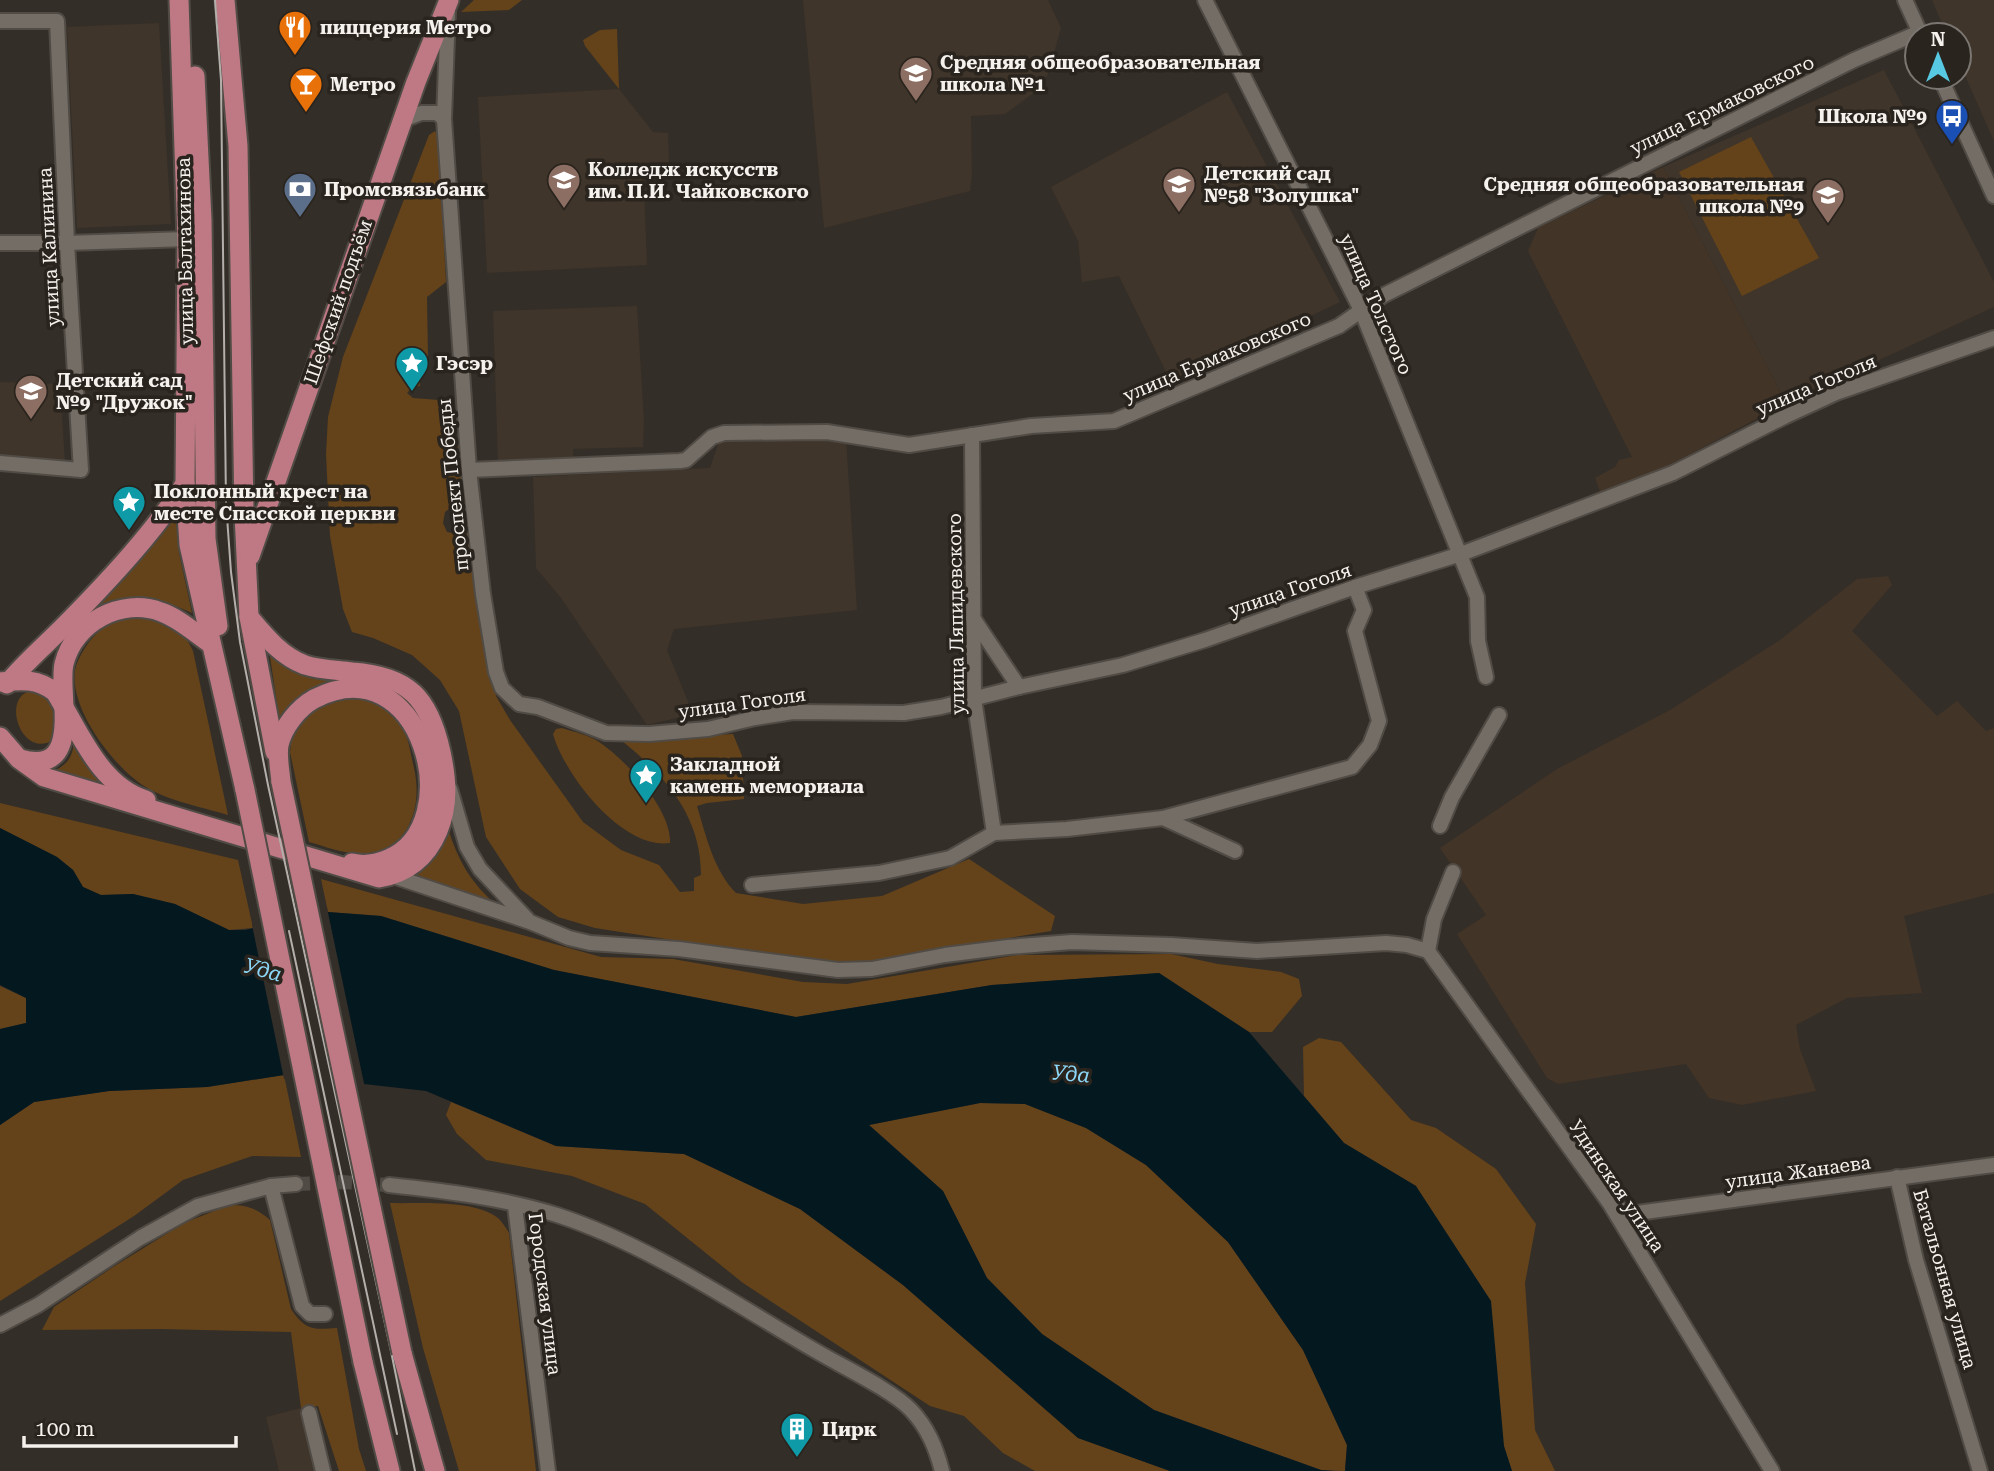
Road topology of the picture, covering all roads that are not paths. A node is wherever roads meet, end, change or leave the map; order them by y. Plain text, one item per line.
1 (178, 0) edge
2 (190, 0) edge
3 (225, 0) edge
4 (1205, 0) edge
5 (1905, 0) edge
6 (449, 1) edge
7 (0, 21) edge
8 (1915, 21) edge
9 (1903, 41) edge
10 (1946, 91) edge
11 (444, 119) junction
12 (403, 120) junction
13 (1994, 196) edge
14 (187, 239) junction
15 (0, 243) edge
16 (67, 243) junction
17 (1361, 310) junction
18 (1994, 338) edge
19 (972, 435) junction
20 (0, 463) edge
21 (470, 470) junction
22 (185, 484) junction
23 (1461, 554) junction
24 (246, 567) junction
25 (1355, 587) junction
26 (249, 617) junction
27 (973, 617) junction
28 (211, 644) junction
29 (1486, 677) dead end
30 (3, 686) edge
31 (1018, 687) junction
32 (974, 699) junction
33 (66, 710) junction
34 (1499, 715) dead end
35 (230, 717) junction
36 (567, 717) joint
37 (0, 737) edge
38 (19, 759) junction
39 (447, 779) junction
40 (281, 782) junction
41 (1163, 818) junction
42 (1440, 826) dead end
43 (994, 833) junction
44 (1235, 850) dead end
45 (360, 865) junction
46 (1452, 872) dead end
47 (386, 877) junction
48 (752, 886) dead end
49 (530, 922) junction
50 (1428, 951) junction
51 (1994, 1166) edge
52 (1897, 1177) junction
53 (296, 1184) tunnel mouth
54 (389, 1185) tunnel mouth
55 (271, 1186) junction
56 (1610, 1204) junction
57 (515, 1206) junction
58 (325, 1314) dead end
59 (0, 1325) edge
60 (309, 1413) dead end
61 (940, 1464) edge
62 (323, 1471) edge
63 (390, 1471) edge
64 (435, 1471) edge
65 (548, 1471) edge
66 (1772, 1471) edge
67 (1980, 1471) edge

1 - 14 main road, улица Балтахинова
2 - 35 main road
3 - 24 main road
4 - 17 street, улица Толстого
5 - 8 street
6 - 11 street, проспект Победы
6 - 12 main road, Шефский подъём
7 - 16 street, улица Калинина
9 - 17 street, улица Ермаковского
10 - 13 street
11 - 12 street
11 - 21 street, проспект Победы
12 - 24 main road, Шефский подъём
14 - 16 street
14 - 22 main road, улица Балтахинова
15 - 16 street
16 - 20 street, улица Калинина
17 - 19 street, улица Ермаковского
17 - 23 street, улица Толстого
18 - 23 street, улица Гоголя
19 - 21 street, улица Ермаковского
19 - 27 street, улица Ляпидевского
21 - 36 street, проспект Победы
22 - 28 main road, улица Балтахинова
22 - 30 main road
23 - 25 street, улица Гоголя
23 - 29 street, улица Толстого
24 - 26 main road
25 - 31 street, улица Гоголя
25 - 41 street
26 - 39 main road
26 - 40 main road
27 - 31 street
27 - 32 street, улица Ляпидевского
28 - 33 main road
28 - 35 main road, улица Балтахинова
30 - 33 main road
31 - 32 street, улица Гоголя
32 - 36 street, улица Гоголя
32 - 43 street, улица Ляпидевского
33 - 38 main road
33 - 45 main road
34 - 42 street
35 - 63 main road, улица Балтахинова, bridge
37 - 38 main road
38 - 47 main road
39 - 47 main road
39 - 49 street
40 - 45 main road
40 - 64 main road, bridge
41 - 43 street
41 - 44 street
43 - 48 street
45 - 47 street
46 - 50 street
47 - 49 street
49 - 50 street
50 - 56 street, Удинская улица
51 - 52 street, улица Жанаева
52 - 56 street, улица Жанаева
52 - 67 street, Батальонная улица
53 - 55 street
54 - 57 street, Городская улица
55 - 58 street
55 - 59 street
56 - 66 street, Удинская улица
57 - 61 street
57 - 65 street, Городская улица
60 - 62 street

